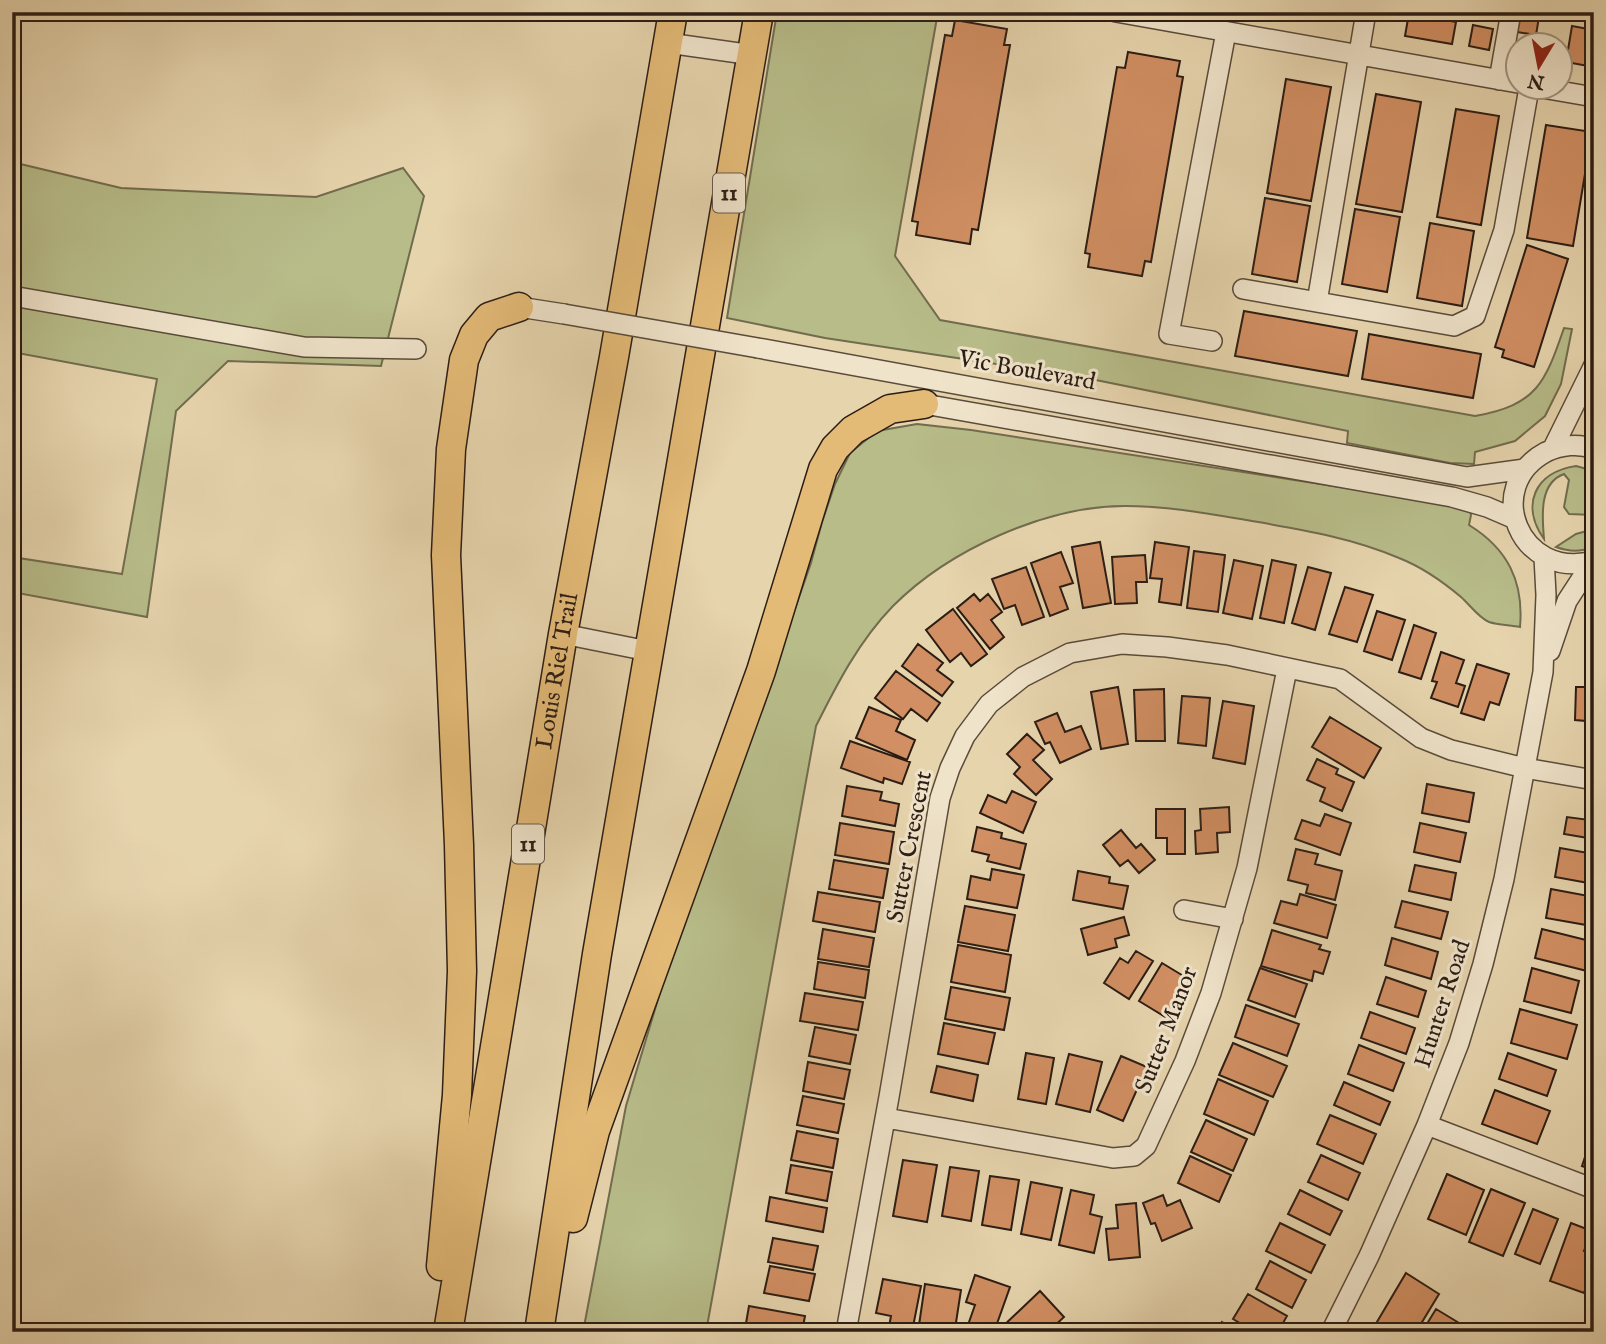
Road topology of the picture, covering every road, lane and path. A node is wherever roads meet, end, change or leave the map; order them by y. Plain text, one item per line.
1 (673, 12) edge
2 (759, 12) edge
3 (1116, 12) edge
4 (1366, 12) edge
5 (1511, 12) edge
6 (1226, 32) junction
7 (1510, 32) edge
8 (668, 43) junction
9 (753, 55) junction
10 (1359, 55) junction
11 (1504, 81) edge
12 (1574, 94) edge
13 (1594, 97) edge
14 (1527, 102) edge
15 (1243, 289) dead end
16 (12, 296) edge
17 (1317, 302) junction
18 (519, 307) joint
19 (1212, 341) dead end
20 (416, 349) dead end
21 (1594, 365) edge
22 (924, 404) joint
23 (1553, 449) junction
24 (1594, 449) edge
25 (1525, 469) junction
26 (1515, 519) junction
27 (1544, 557) junction
28 (1593, 561) edge
29 (562, 634) junction
30 (648, 652) junction
31 (1287, 669) junction
32 (1543, 672) junction
33 (1525, 768) junction
34 (1594, 780) edge
35 (1184, 910) dead end
36 (1233, 919) junction
37 (886, 1118) junction
38 (1427, 1125) junction
39 (1594, 1189) edge
40 (544, 1299) junction
41 (435, 1332) edge
42 (448, 1332) edge
43 (539, 1332) edge
44 (846, 1332) edge
45 (1331, 1332) edge

1 - 8 highway, Louis Riel Trail / 11
2 - 9 highway, 11
3 - 6 street
4 - 10 street
5 - 7 street
6 - 10 street
6 - 19 street
8 - 9 street
8 - 29 highway, Louis Riel Trail / 11
9 - 30 highway, 11
10 - 11 street
10 - 17 street
12 - 13 street
14 - 17 street
15 - 17 street
16 - 20 street
18 - 25 street, Vic Boulevard, bridge
18 - 41 highway
21 - 23 street
22 - 26 street, Vic Boulevard
22 - 40 highway
23 - 24 street
23 - 25 street
25 - 26 street
26 - 27 street
27 - 28 street
27 - 32 street, Hunter Road
28 - 32 street, Hunter Road
29 - 30 street
29 - 42 highway, Louis Riel Trail / 11
30 - 40 highway, 11
31 - 33 street, Sutter Crescent
31 - 36 street, Sutter Manor
31 - 37 street, Sutter Crescent
32 - 33 street, Hunter Road
33 - 34 street, Sutter Crescent
33 - 38 street, Hunter Road
35 - 36 street
36 - 37 street, Sutter Manor
37 - 44 street, Sutter Crescent
38 - 39 street
38 - 45 street, Hunter Road
40 - 43 highway, 11

